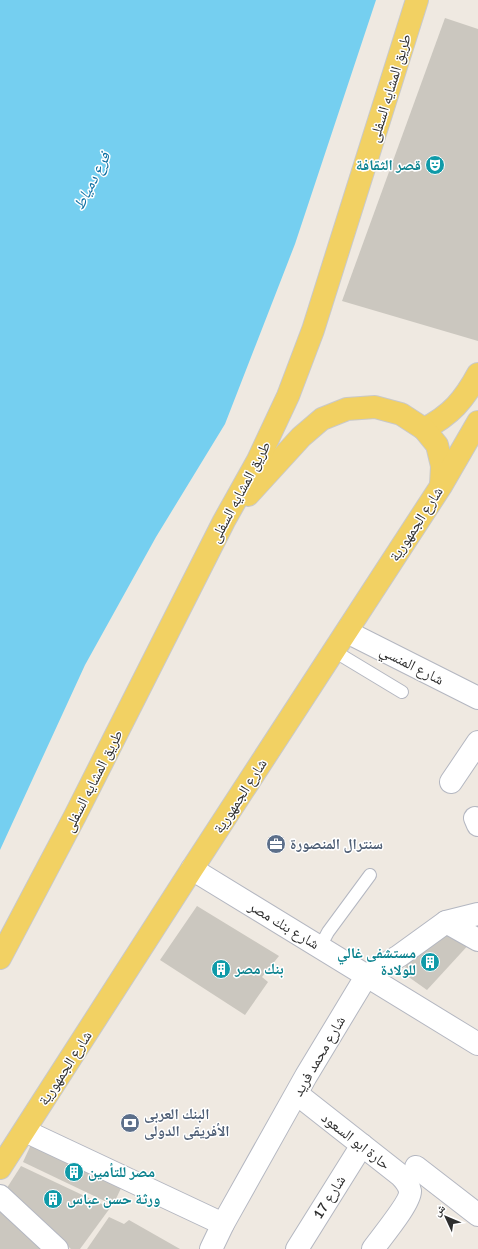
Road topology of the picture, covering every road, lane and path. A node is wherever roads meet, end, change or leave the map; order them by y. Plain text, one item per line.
1 (418, 0) edge
2 (478, 374) edge
3 (424, 429) junction
4 (476, 431) edge
5 (440, 486) junction
6 (224, 521) junction
7 (347, 632) junction
8 (334, 652) junction
9 (402, 692) dead end
10 (478, 698) edge
11 (478, 742) edge
12 (451, 782) dead end
13 (192, 869) junction
14 (370, 875) dead end
15 (478, 914) edge
16 (446, 922) junction
17 (478, 940) edge
18 (320, 947) junction
19 (0, 958) edge
20 (367, 975) junction
21 (478, 1044) edge
22 (297, 1094) junction
23 (25, 1131) junction
24 (362, 1145) junction
25 (416, 1166) dead end
26 (0, 1168) edge
27 (0, 1196) edge
28 (478, 1215) edge
29 (223, 1224) junction
30 (57, 1249) edge
31 (211, 1249) edge
32 (297, 1249) edge
33 (373, 1249) edge

1 - 6 main road, طريق المشايه السفلى
2 - 3 main road
3 - 5 main road
3 - 6 main road
4 - 5 main road, شارع الجمهورية
5 - 7 main road, شارع الجمهورية
6 - 19 main road, طريق المشايه السفلى
7 - 8 main road, شارع الجمهورية
7 - 10 street, شارع المنسي
8 - 9 lane
8 - 13 main road, شارع الجمهورية
11 - 12 street
13 - 18 street, شارع بنك مصر
13 - 23 main road, شارع الجمهورية
14 - 18 lane
15 - 16 street, شارع محمد فريد
16 - 17 street
16 - 20 street, شارع محمد فريد
18 - 20 street, شارع بنك مصر
20 - 21 street, شارع بنك مصر
20 - 22 street, شارع محمد فريد
22 - 24 street, حارة ابو السعود
22 - 29 street, شارع محمد فريد
23 - 26 main road, شارع الجمهورية
23 - 29 street
24 - 32 street, شارع 17
24 - 33 street, حارة ابو السعود
25 - 28 street
27 - 30 street
29 - 31 street, شارع محمد فريد

